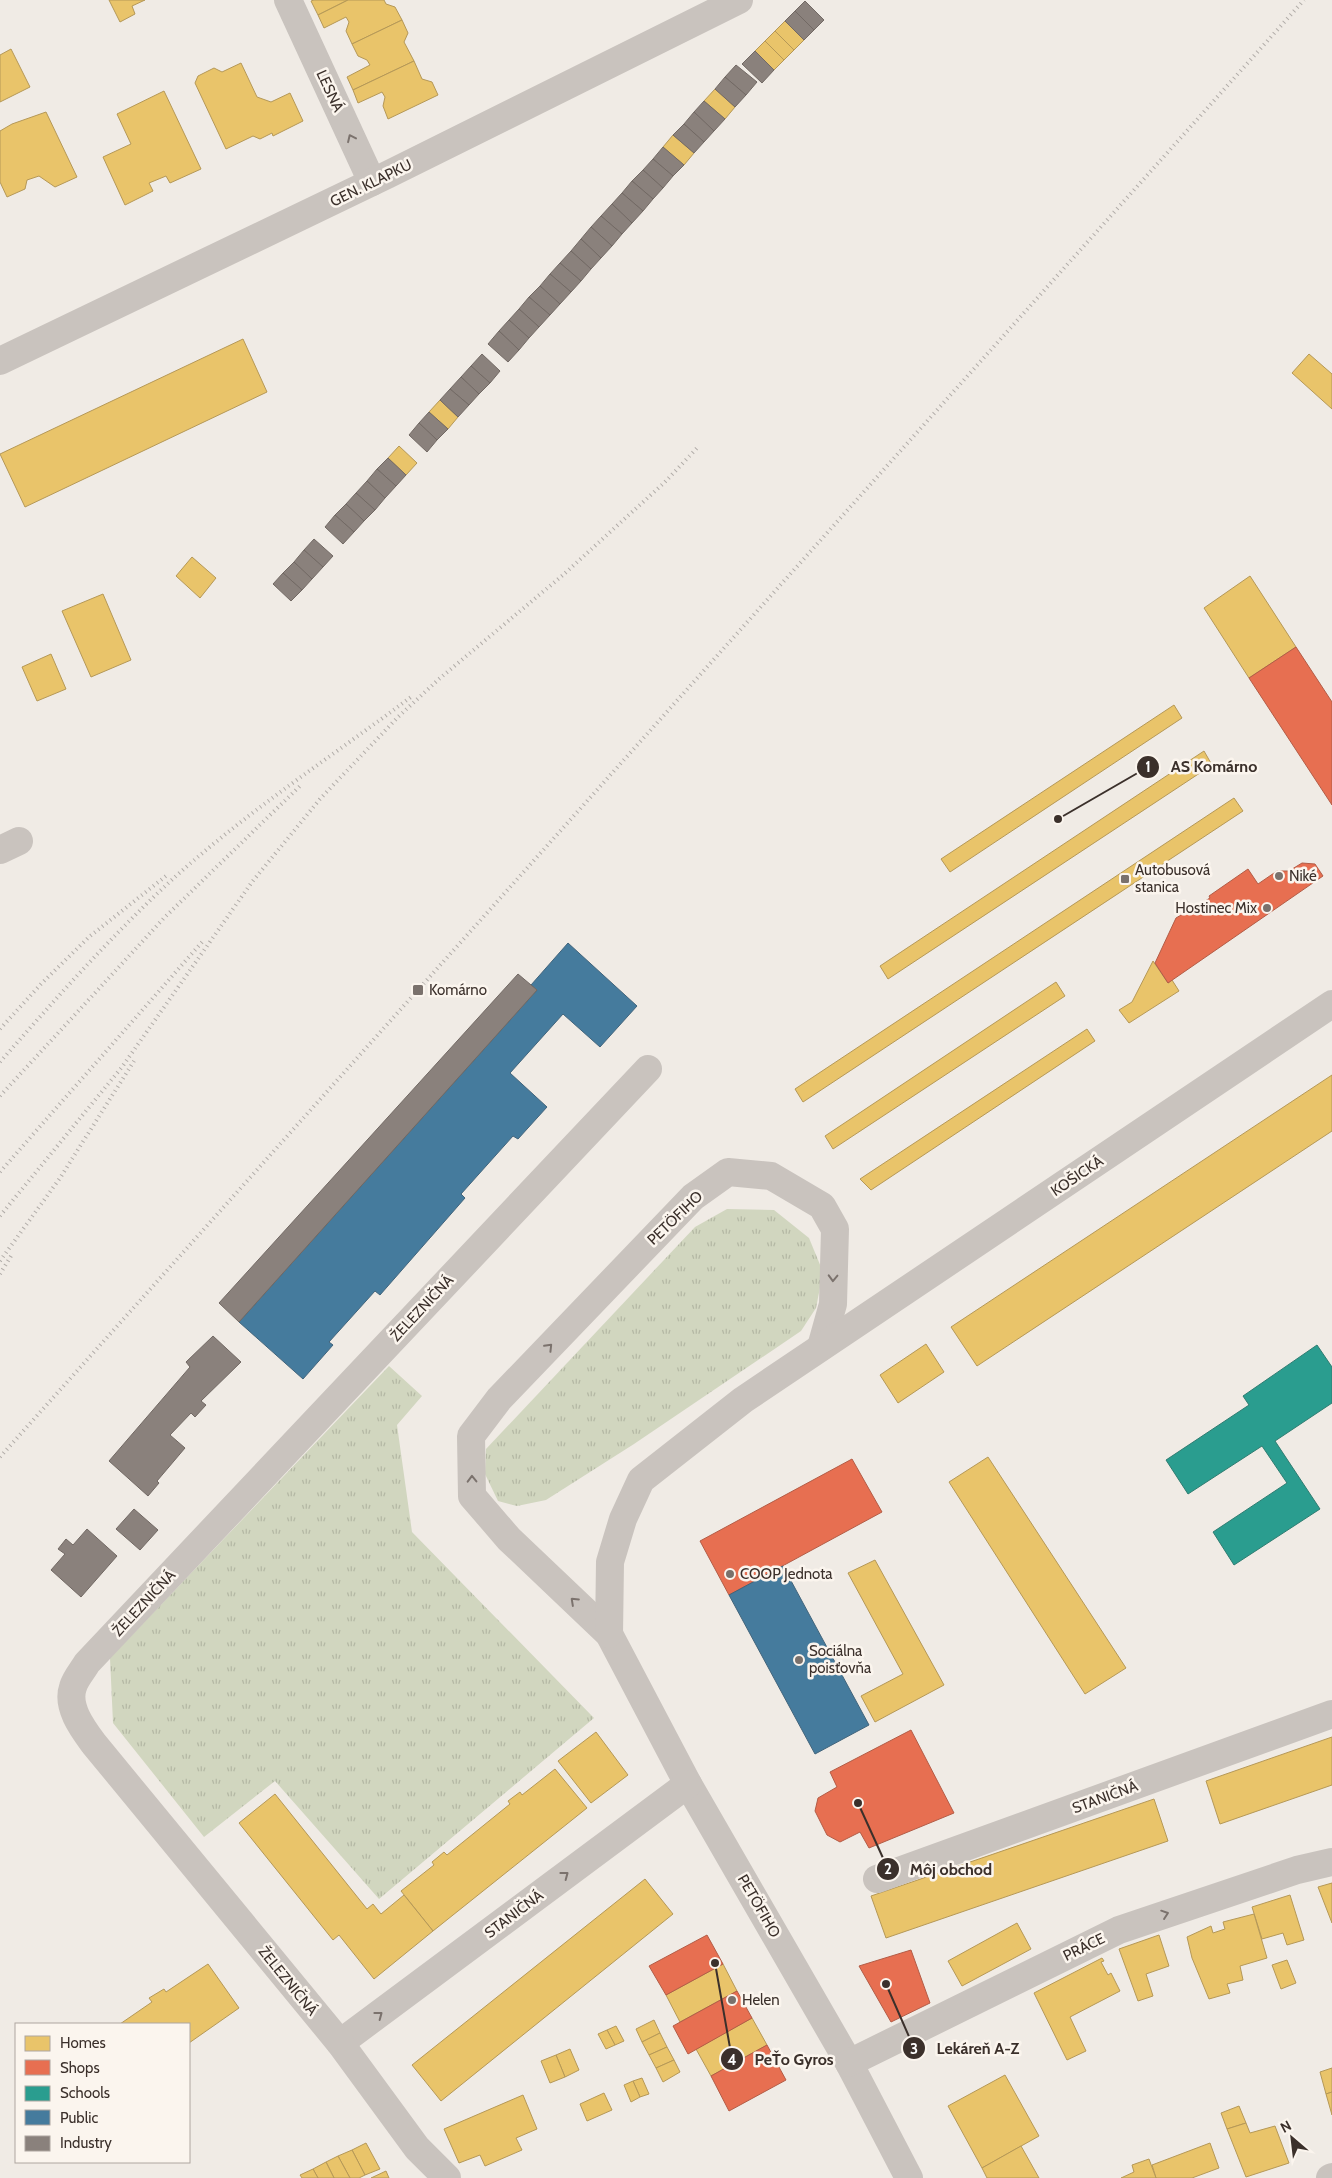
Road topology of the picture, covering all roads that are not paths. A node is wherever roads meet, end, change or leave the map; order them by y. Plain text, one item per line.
1 (288, 0) edge
2 (739, 0) edge
3 (372, 182) junction
4 (0, 361) edge
5 (1332, 1004) edge
6 (648, 1069) dead end
7 (821, 1347) junction
8 (609, 1634) junction
9 (1332, 1714) edge
10 (688, 1784) junction
11 (1332, 1862) edge
12 (877, 1879) dead end
13 (340, 2043) junction
14 (849, 2062) junction
15 (447, 2178) edge
16 (909, 2178) edge

3 -> 1 street, LESNÁ
2 - 3 street, GEN. KLAPKU
3 - 4 street, GEN. KLAPKU
5 - 7 street, KOŠICKÁ
6 - 13 street, ŽELEZNIČNÁ
7 - 8 street, PETÖFIHO
8 -> 7 street, PETÖFIHO
8 - 10 street, PETÖFIHO
9 - 12 street, STANIČNÁ
13 -> 10 street, STANIČNÁ
10 - 14 street, PETÖFIHO
14 -> 11 street, PRÁCE
13 - 15 street, ŽELEZNIČNÁ
14 - 16 street, PETÖFIHO

